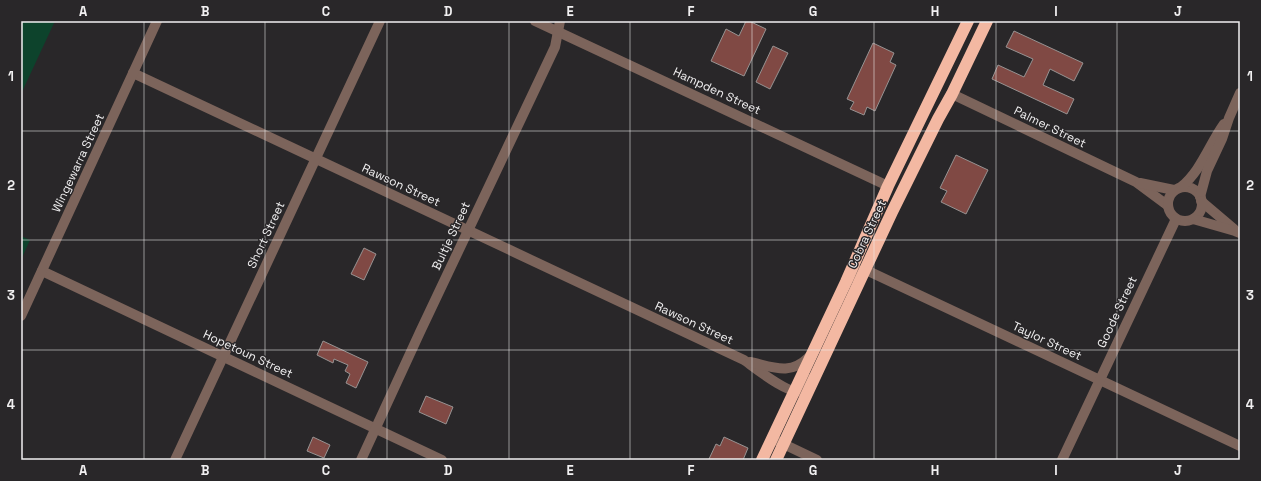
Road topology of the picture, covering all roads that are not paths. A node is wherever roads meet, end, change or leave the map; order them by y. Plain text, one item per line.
1 (157, 21) edge
2 (380, 21) edge
3 (535, 21) edge
4 (560, 21) edge
5 (968, 21) edge
6 (987, 21) edge
7 (558, 32) junction
8 (133, 74) junction
9 (952, 94) junction
10 (1240, 94) edge
11 (1229, 118) junction
12 (938, 119) junction
13 (919, 124) junction
14 (315, 159) junction
15 (1136, 182) junction
16 (888, 186) junction
17 (1178, 189) junction
18 (1201, 199) junction
19 (1167, 205) junction
20 (892, 212) junction
21 (1176, 219) junction
22 (1192, 219) junction
23 (468, 231) junction
24 (1238, 232) edge
25 (866, 270) junction
26 (42, 271) junction
27 (846, 282) junction
28 (21, 316) edge
29 (826, 353) junction
30 (811, 356) junction
31 (223, 357) junction
32 (744, 360) junction
33 (1099, 380) junction
34 (794, 391) junction
35 (376, 429) junction
36 (773, 439) junction
37 (784, 444) junction
38 (1240, 446) edge
39 (175, 460) edge
40 (361, 460) edge
41 (442, 460) edge
42 (762, 460) edge
43 (776, 460) edge
44 (817, 460) edge
45 (1062, 460) edge

1 - 8 street, Wingewarra Street
2 - 14 street, Short Street
3 - 7 street, Hampden Street
4 - 7 street, Bultje Street
5 - 13 highway, Cobra Street
6 - 9 highway, Cobra Street
7 - 16 street, Hampden Street
7 - 23 street, Bultje Street
8 - 14 street, Rawson Street
8 - 26 street, Wingewarra Street
9 - 12 highway, Cobra Street
9 - 13 highway
9 - 15 street, Palmer Street
10 - 11 street
11 - 17 street
11 - 18 street
12 - 16 highway
12 - 20 highway, Cobra Street
13 - 16 highway, Cobra Street
14 - 23 street, Rawson Street
14 - 31 street, Short Street
15 - 17 street, Palmer Street
15 - 19 street, Palmer Street
16 - 20 highway
16 - 27 highway, Cobra Street
17 - 18 street
17 - 19 street
18 - 22 street
18 - 24 street
19 - 21 street
20 - 25 highway, Cobra Street
21 - 22 street
21 - 33 street, Goode Street
22 - 24 street
23 - 32 street, Rawson Street
23 - 35 street, Bultje Street
25 - 27 street
25 - 29 highway, Cobra Street
25 - 33 street, Taylor Street
26 - 28 street, Wingewarra Street
26 - 31 street, Hopetoun Street
27 - 30 highway, Cobra Street
29 - 34 street
29 - 37 highway, Cobra Street
30 - 32 street, Rawson Street
30 - 34 highway, Cobra Street
31 - 35 street, Hopetoun Street
31 - 39 street, Short Street
32 - 34 street, Rawson Street
33 - 38 street, Taylor Street
33 - 45 street, Goode Street
34 - 36 highway, Cobra Street
35 - 40 street, Bultje Street
35 - 41 street, Hopetoun Street
36 - 37 street
36 - 42 highway, Cobra Street
37 - 43 highway, Cobra Street
37 - 44 street

